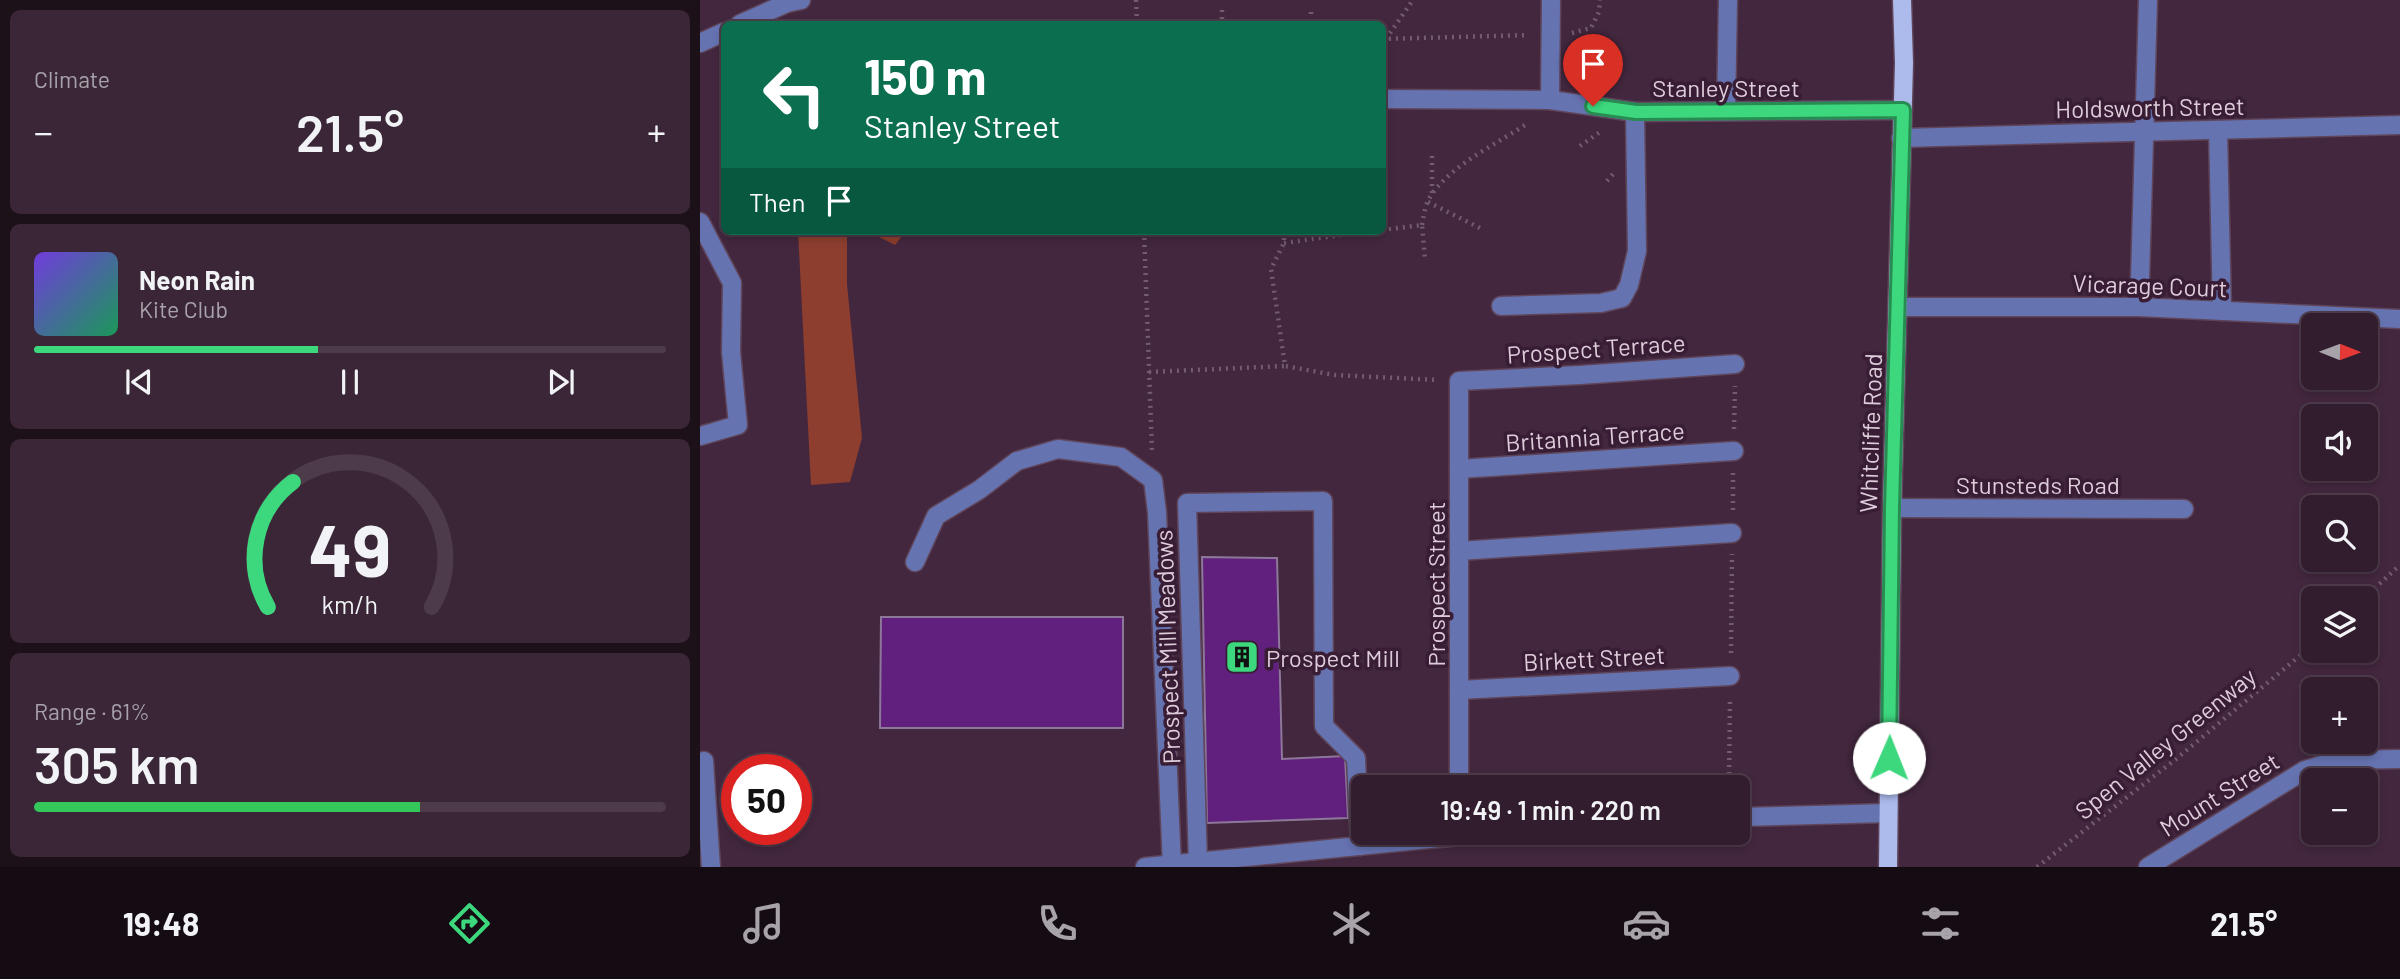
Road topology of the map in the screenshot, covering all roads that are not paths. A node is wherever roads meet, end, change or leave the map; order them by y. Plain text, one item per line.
1 (800, 0) edge
2 (1551, 0) edge
3 (1728, 0) edge
4 (1902, 0) edge
5 (2148, 0) edge
6 (747, 21) edge
7 (721, 33) edge
8 (700, 43) edge
9 (1386, 99) edge
10 (1550, 100) junction
11 (1903, 110) junction
12 (1726, 111) junction
13 (1636, 112) junction
14 (2400, 125) edge
15 (2218, 130) junction
16 (2144, 131) junction
17 (1901, 138) junction
18 (700, 222) edge
19 (2140, 280) dead end
20 (1501, 306) dead end
21 (1898, 307) junction
22 (2222, 311) junction
23 (2400, 319) edge
24 (1735, 364) road end
25 (1459, 381) joint
26 (700, 436) edge
27 (1734, 451) road end
28 (1459, 469) junction
29 (1892, 508) junction
30 (2184, 509) dead end
31 (1732, 533) road end
32 (1459, 551) junction
33 (915, 562) dead end
34 (1730, 676) road end
35 (1459, 690) junction
36 (2400, 759) edge
37 (702, 762) edge
38 (1460, 775) edge
39 (1888, 813) junction
40 (1750, 817) edge
41 (1368, 845) edge
42 (1360, 846) junction
43 (1198, 863) junction
44 (1172, 866) edge
45 (711, 867) edge
46 (1145, 867) edge
47 (1888, 867) edge
48 (2148, 867) edge

1 - 6 street
2 - 10 street
3 - 12 street
4 - 11 main road, Whitcliffe Road
5 - 16 street
7 - 8 street
9 - 10 street, Stanley Street
10 - 13 street, Stanley Street
11 - 12 street, Stanley Street
11 - 17 main road, Whitcliffe Road
12 - 13 street, Stanley Street
13 - 20 street
14 - 15 street, Holdsworth Street
15 - 16 street, Holdsworth Street
15 - 22 street
16 - 17 street, Holdsworth Street
16 - 19 street
17 - 21 main road, Whitcliffe Road
18 - 26 street
21 - 22 street, Vicarage Court
21 - 29 main road, Whitcliffe Road
22 - 23 street, Vicarage Court
24 - 25 street, Prospect Terrace
25 - 28 street, Prospect Street
27 - 28 street, Britannia Terrace
28 - 32 street, Prospect Street
29 - 30 street, Stunsteds Road
29 - 39 main road, Whitcliffe Road
31 - 32 street
32 - 35 street, Prospect Street
33 - 44 street
34 - 35 street, Birkett Street
35 - 38 street, Prospect Street
36 - 48 street, Mount Street
37 - 45 street
39 - 40 street
39 - 47 main road, Whitcliffe Road
41 - 42 street
42 - 43 street
42 - 43 street, Prospect Mill Meadows
43 - 44 street
44 - 46 street

